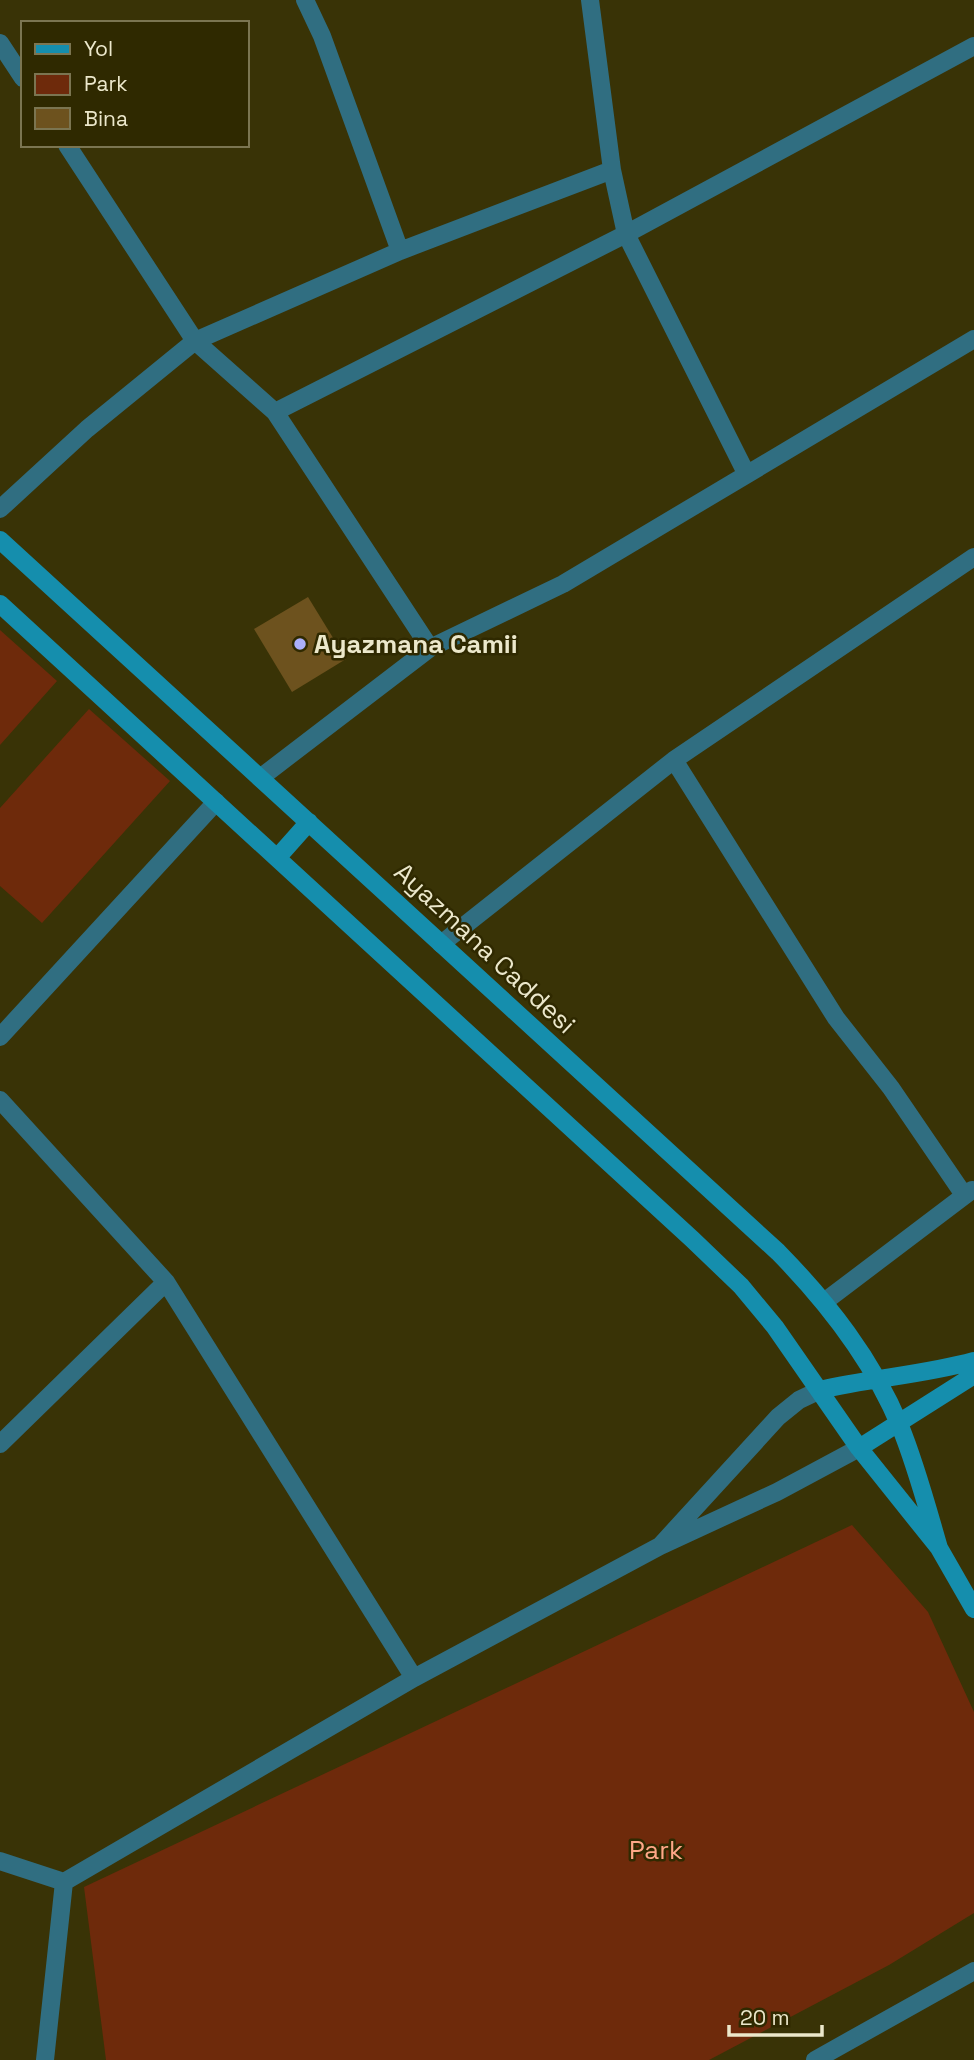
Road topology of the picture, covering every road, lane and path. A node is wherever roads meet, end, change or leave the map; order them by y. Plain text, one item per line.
1 (305, 0) edge
2 (590, 0) edge
3 (0, 43) edge
4 (974, 46) edge
5 (21, 75) edge
6 (68, 147) edge
7 (612, 170) junction
8 (626, 234) junction
9 (400, 251) junction
10 (974, 339) edge
11 (195, 341) junction
12 (275, 412) junction
13 (746, 473) junction
14 (0, 509) edge
15 (0, 540) edge
16 (974, 557) edge
17 (0, 604) edge
18 (430, 648) junction
19 (674, 760) junction
20 (260, 778) junction
21 (216, 802) junction
22 (309, 822) junction
23 (277, 858) junction
24 (441, 944) junction
25 (0, 1037) edge
26 (0, 1100) edge
27 (969, 1192) edge
28 (166, 1282) junction
29 (824, 1302) junction
30 (974, 1361) edge
31 (974, 1374) edge
32 (877, 1381) junction
33 (820, 1390) junction
34 (899, 1424) junction
35 (0, 1444) edge
36 (859, 1448) junction
37 (660, 1546) junction
38 (939, 1548) junction
39 (974, 1609) edge
40 (414, 1678) junction
41 (0, 1861) edge
42 (64, 1882) junction
43 (974, 1971) edge
44 (46, 2060) edge
45 (815, 2060) edge

1 - 9 street
2 - 7 street
3 - 5 street
4 - 8 street
6 - 11 street
7 - 8 street
7 - 9 street
8 - 12 street
8 - 13 street
9 - 11 street
10 - 13 street
11 - 12 street
11 - 14 street
12 - 18 street
13 - 18 street
15 - 20 main road, Ayazmana Caddesi
16 - 19 street
17 - 21 main road
18 - 20 street
19 - 24 street
19 - 27 street
20 - 22 main road, Ayazmana Caddesi
21 - 23 main road
21 - 25 street
22 - 23 main road
22 - 24 main road, Ayazmana Caddesi
23 - 33 main road
24 - 29 main road, Ayazmana Caddesi
26 - 28 street
27 - 29 street
28 - 35 street
28 - 40 street
29 - 32 main road, Ayazmana Caddesi
30 - 32 main road
31 - 34 main road
32 - 33 main road
32 - 34 main road, Ayazmana Caddesi
33 - 36 main road
33 - 37 street
34 - 36 main road
34 - 38 main road, Ayazmana Caddesi
36 - 37 street
36 - 38 main road
37 - 40 street
38 - 39 main road
40 - 42 street
41 - 42 street
42 - 44 street
43 - 45 street

